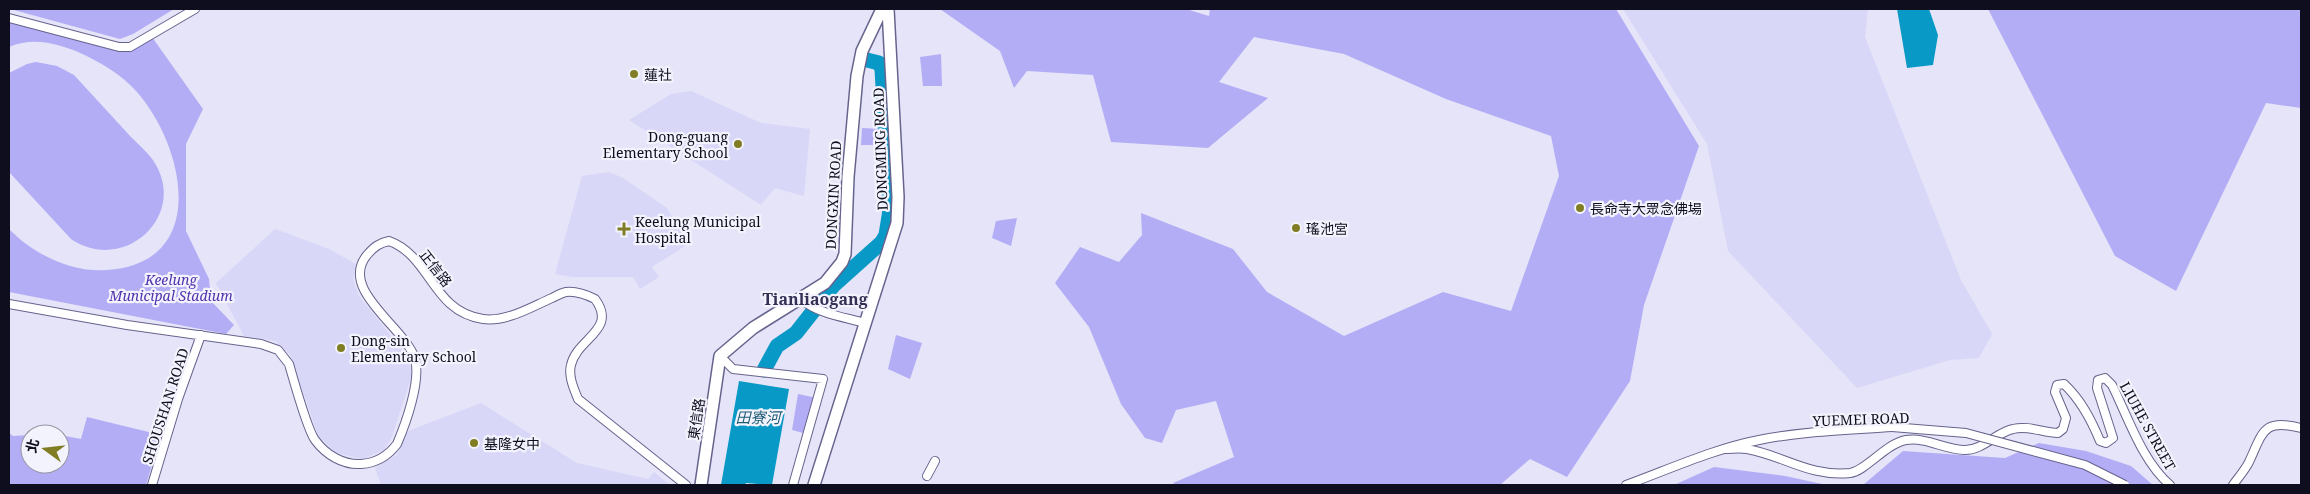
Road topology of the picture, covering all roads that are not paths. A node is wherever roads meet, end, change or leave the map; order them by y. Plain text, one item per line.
1 (195, 9) edge
2 (883, 10) edge
3 (9, 18) edge
4 (805, 302) junction
5 (9, 304) edge
6 (865, 323) junction
7 (201, 335) junction
8 (720, 356) junction
9 (2301, 428) edge
10 (1725, 449) junction
11 (935, 461) dead end
12 (927, 476) dead end
13 (152, 485) edge
14 (686, 485) edge
15 (701, 485) edge
16 (793, 485) edge
17 (814, 485) edge
18 (1626, 485) edge
19 (2125, 485) edge
20 (2170, 485) edge
21 (2233, 485) edge

1 - 3 street
2 - 4 main road, DONGXIN ROAD
2 - 6 main road, DONGMING ROAD
4 - 6 street
4 - 8 main road, DONGXIN ROAD
5 - 7 street, 正信路
6 - 17 main road, DONGMING ROAD
7 - 13 street, SHOUSHAN ROAD
7 - 14 street, 正信路
8 - 15 main road, 東信路
8 - 16 street
9 - 21 street
10 - 18 street, YUEMEI ROAD
10 - 19 street, YUEMEI ROAD, bridge
10 - 20 street, LIUHE STREET
11 - 12 street

